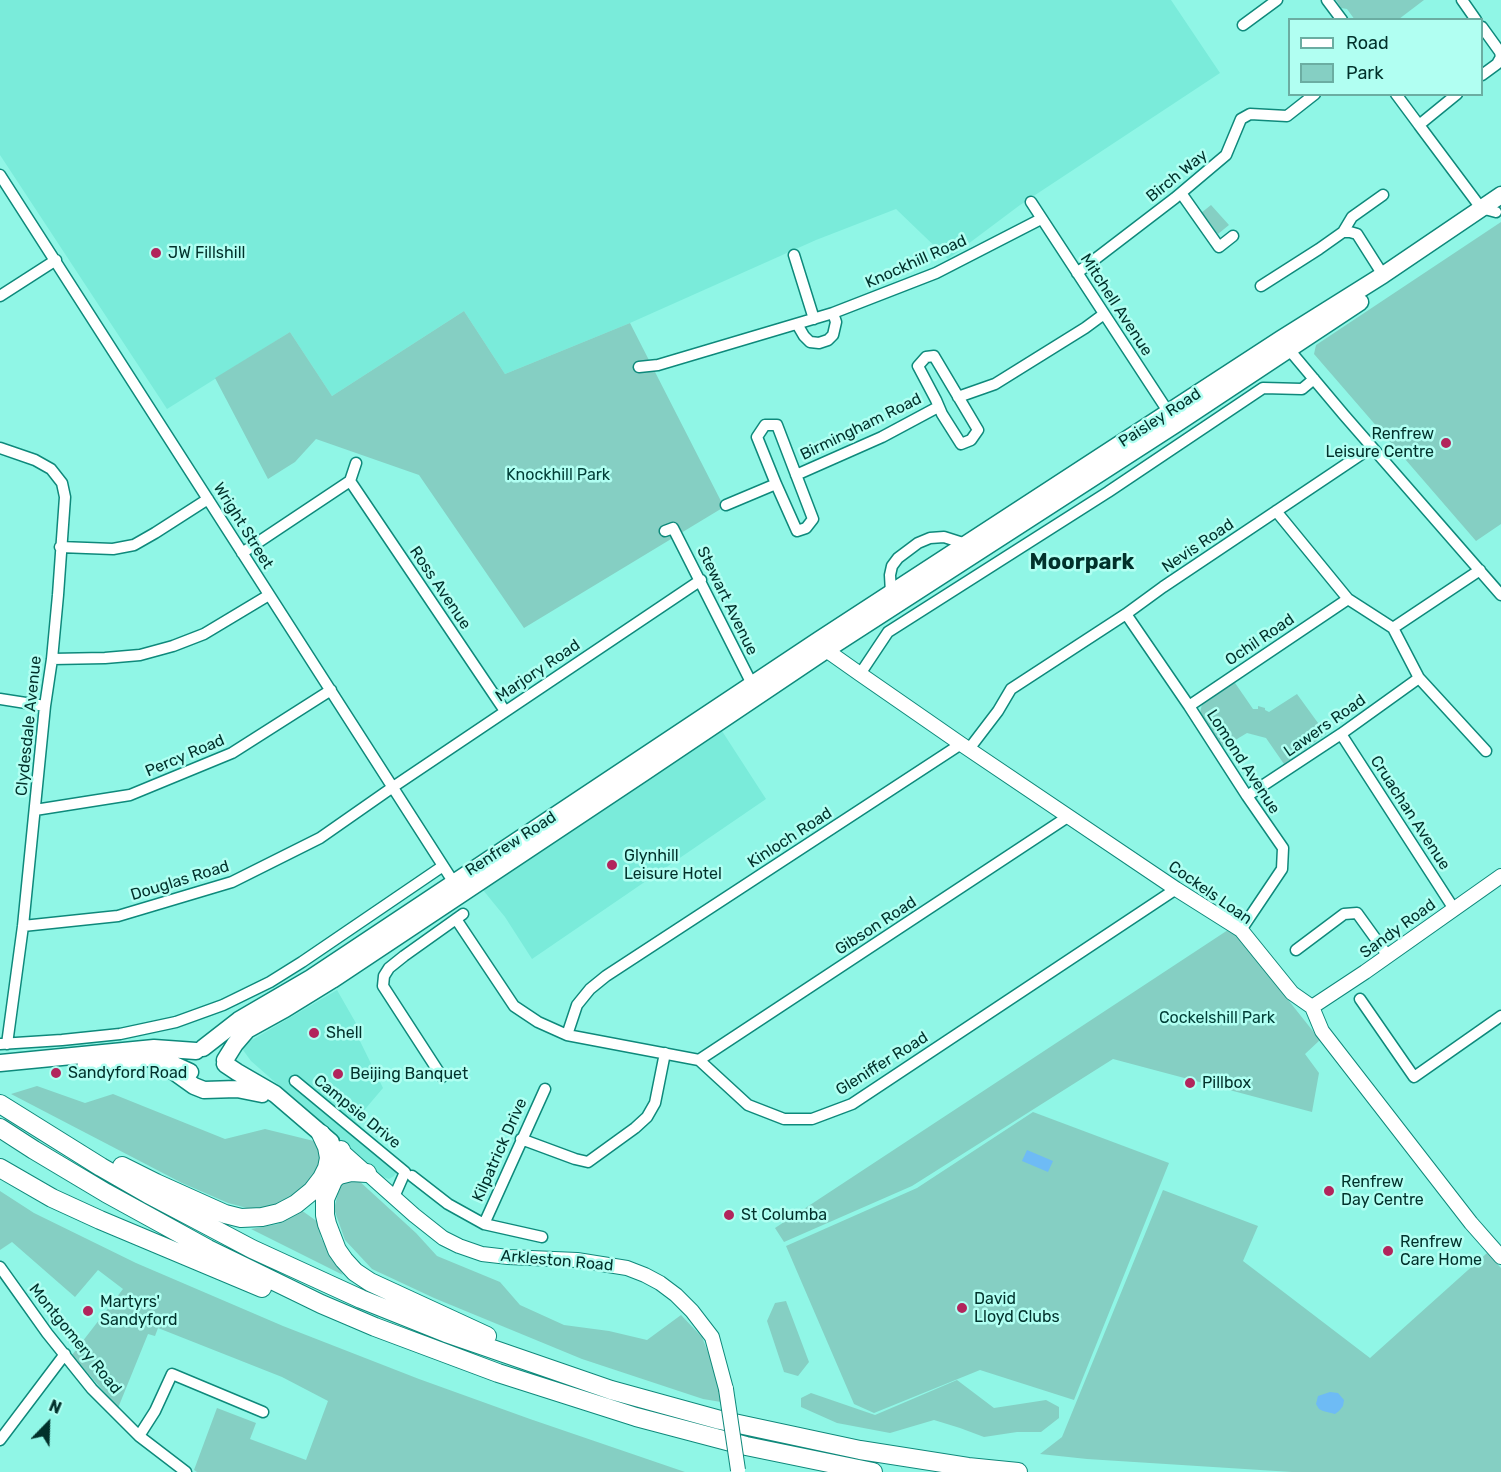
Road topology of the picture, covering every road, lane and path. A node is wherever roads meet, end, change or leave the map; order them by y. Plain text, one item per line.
1 (1277, 0) edge
2 (1327, 0) edge
3 (1462, 0) edge
4 (1340, 18) edge
5 (1475, 18) edge
6 (1243, 25) dead end
7 (1483, 28) edge
8 (1483, 74) edge
9 (1312, 96) edge
10 (1397, 96) edge
11 (1455, 96) edge
12 (1419, 125) junction
13 (0, 175) edge
14 (1181, 193) junction
15 (1383, 195) dead end
16 (1501, 195) edge
17 (1031, 202) dead end
18 (1493, 210) edge
19 (1041, 219) junction
20 (1342, 232) junction
21 (1233, 236) dead end
22 (794, 255) dead end
23 (56, 260) junction
24 (1077, 273) junction
25 (1383, 274) junction
26 (1261, 286) dead end
27 (0, 296) edge
28 (833, 313) junction
29 (1104, 314) junction
30 (814, 319) junction
31 (797, 324) junction
32 (1285, 344) junction
33 (639, 367) dead end
34 (1314, 379) junction
35 (957, 397) junction
36 (939, 407) junction
37 (1172, 418) junction
38 (1372, 447) junction
39 (0, 448) edge
40 (356, 462) dead end
41 (796, 475) junction
42 (350, 481) junction
43 (776, 483) junction
44 (208, 499) junction
45 (726, 505) dead end
46 (1276, 511) junction
47 (665, 531) dead end
48 (966, 544) junction
49 (60, 547) junction
50 (242, 554) junction
51 (1480, 570) junction
52 (701, 580) junction
53 (891, 593) junction
54 (269, 595) junction
55 (1501, 595) edge
56 (1348, 599) junction
57 (1126, 614) junction
58 (1393, 628) junction
59 (823, 645) junction
60 (52, 658) junction
61 (860, 674) junction
62 (1419, 678) junction
63 (331, 690) junction
64 (755, 690) junction
65 (0, 699) edge
66 (45, 706) junction
67 (1189, 706) junction
68 (505, 711) junction
69 (1341, 734) junction
70 (965, 747) junction
71 (1486, 751) dead end
72 (393, 787) junction
73 (1247, 796) junction
74 (35, 810) junction
75 (1069, 816) junction
76 (443, 866) junction
77 (1501, 876) edge
78 (457, 888) junction
79 (1176, 889) junction
80 (1454, 909) junction
81 (23, 926) junction
82 (1240, 930) junction
83 (1296, 950) dead end
84 (1388, 956) junction
85 (1360, 999) dead end
86 (1312, 1007) junction
87 (1501, 1016) edge
88 (567, 1035) junction
89 (62, 1040) junction
90 (4, 1044) edge
91 (200, 1049) junction
92 (665, 1053) junction
93 (65, 1058) junction
94 (699, 1060) junction
95 (225, 1062) junction
96 (116, 1064) junction
97 (3, 1070) edge
98 (190, 1072) junction
99 (442, 1077) dead end
100 (295, 1081) dead end
101 (215, 1082) junction
102 (545, 1089) dead end
103 (262, 1094) junction
104 (2, 1106) edge
105 (290, 1107) junction
106 (0, 1128) edge
107 (321, 1134) junction
108 (521, 1139) junction
109 (340, 1150) junction
110 (0, 1168) edge
111 (367, 1173) junction
112 (412, 1176) dead end
113 (334, 1179) junction
114 (394, 1197) junction
115 (484, 1224) junction
116 (542, 1237) dead end
117 (1501, 1257) edge
118 (0, 1267) edge
119 (65, 1354) junction
120 (466, 1361) junction
121 (611, 1390) junction
122 (263, 1412) dead end
123 (1, 1435) edge
124 (139, 1436) junction
125 (738, 1471) edge
126 (186, 1472) edge
127 (873, 1472) edge
128 (1018, 1472) edge

1 - 6 street
2 - 4 street
3 - 5 street
7 - 8 street
9 - 14 street, Birch Way
10 - 12 street
11 - 12 street
12 - 18 street
13 - 23 street, Wright Street
14 - 21 street
14 - 24 street, Birch Way
15 - 20 street
16 - 18 main road, Paisley Road
17 - 19 street, Mitchell Avenue
18 - 25 main road, Paisley Road
18 - 32 main road, Paisley Road
19 - 24 street, Mitchell Avenue
19 - 28 street, Knockhill Road
20 - 25 street
20 - 26 street
22 - 30 street
23 - 27 street
23 - 44 street, Wright Street
24 - 29 street, Mitchell Avenue
25 - 32 main road, Paisley Road
28 - 30 street, Knockhill Road
28 - 31 street
29 - 35 street, Birmingham Road
29 - 37 street, Mitchell Avenue
30 - 31 street, Knockhill Road
31 - 33 street, Knockhill Road
32 - 34 street
32 - 37 main road, Paisley Road
34 - 38 street
34 - 61 street, Paisley Road
35 - 36 street, Birmingham Road
35 - 36 street
35 - 36 street
36 - 41 street, Birmingham Road
37 - 48 main road, Paisley Road
37 - 59 main road, Paisley Road
38 - 46 street, Nevis Road
38 - 51 street
39 - 49 street, Clydesdale Avenue
40 - 42 street
41 - 43 street, Birmingham Road
41 - 43 street
41 - 43 street
42 - 50 street
42 - 68 street, Ross Avenue
43 - 45 street, Birmingham Road
44 - 49 street
44 - 50 street, Wright Street
46 - 56 street
46 - 57 street, Nevis Road
47 - 52 street, Stewart Avenue
48 - 53 main road, Paisley Road
48 - 53 street
49 - 60 street, Clydesdale Avenue
50 - 54 street, Wright Street
51 - 55 street
51 - 58 street
52 - 64 street, Stewart Avenue
52 - 68 street, Marjory Road
53 - 59 main road, Paisley Road
54 - 60 street
54 - 63 street, Wright Street
56 - 58 street
56 - 67 street, Ochil Road
57 - 67 street, Lomond Avenue
57 - 70 street, Nevis Road
58 - 62 street
59 - 61 street, Cockels Loan
59 - 64 main road, Renfrew Road
60 - 66 street, Clydesdale Avenue
61 - 70 street, Cockels Loan
62 - 69 street, Lawers Road
62 - 71 street
63 - 72 street, Wright Street
63 - 74 street, Percy Road
64 - 78 main road, Renfrew Road
65 - 66 street
66 - 74 street, Clydesdale Avenue
67 - 73 street, Lomond Avenue
68 - 72 street, Marjory Road
69 - 73 street, Lawers Road
69 - 80 street, Cruachan Avenue
70 - 75 street, Cockels Loan
70 - 88 street, Kinloch Road
72 - 76 street, Wright Street
72 - 81 street, Douglas Road
73 - 82 street, Lomond Avenue
74 - 81 street, Clydesdale Avenue
75 - 79 street, Cockels Loan
75 - 94 street, Gibson Road
76 - 78 street, Wright Street
76 - 89 street, Renfrew Road
77 - 80 street, Sandy Road
78 - 91 main road, Renfrew Road
78 - 95 main road, Renfrew Road
79 - 82 street, Cockels Loan
79 - 94 street, Gleniffer Road
80 - 84 street, Sandy Road
81 - 90 street, Clydesdale Avenue
82 - 86 street, Cockels Loan
83 - 84 street
84 - 86 street, Sandy Road
85 - 87 street
86 - 117 street, Cockels Loan
88 - 92 street
88 - 99 street
89 - 90 street, Renfrew Road
89 - 93 street
91 - 93 main road
91 - 95 main road
91 - 98 main road
92 - 94 street
92 - 108 street
93 - 97 main road
95 - 101 main road
95 - 105 main road, Arkleston Road
96 - 97 main road
96 - 98 main road
96 - 103 main road
98 - 101 main road
100 - 114 street, Campsie Drive
101 - 103 main road, Arkleston Road
102 - 108 street, Kilpatrick Drive
103 - 105 main road, Arkleston Road
104 - 107 highway
104 - 121 highway
105 - 107 main road, Arkleston Road
106 - 120 highway
107 - 109 main road, Arkleston Road
108 - 115 street, Kilpatrick Drive
109 - 111 street, Arkleston Road
109 - 113 highway
110 - 120 highway
111 - 113 highway
111 - 114 street, Arkleston Road
112 - 115 street
113 - 121 highway
114 - 125 street, Arkleston Road, bridge
115 - 116 street
118 - 119 street, Montgomery Road
119 - 123 street
119 - 124 street, Montgomery Road
120 - 127 highway
121 - 128 highway
122 - 124 street
124 - 126 street, Montgomery Road

